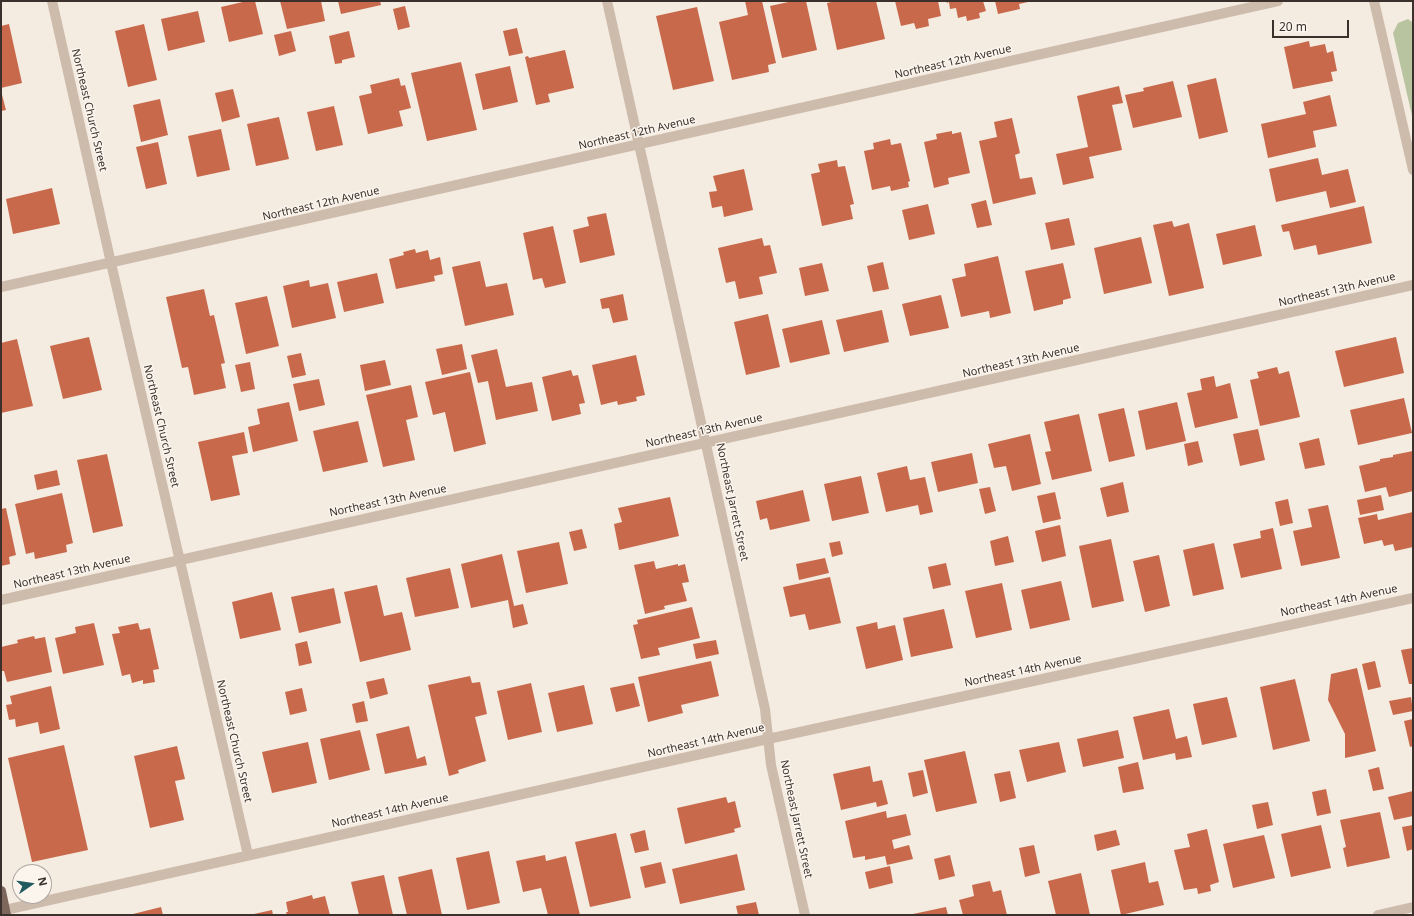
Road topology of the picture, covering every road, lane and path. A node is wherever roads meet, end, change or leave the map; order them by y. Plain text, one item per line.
1 (52, 1) edge
2 (607, 1) edge
3 (1278, 1) edge
4 (1374, 1) edge
5 (640, 145) junction
6 (1413, 170) edge
7 (111, 263) junction
8 (1413, 285) edge
9 (1, 287) edge
10 (707, 443) junction
11 (180, 560) junction
12 (1413, 598) edge
13 (1, 600) edge
14 (768, 739) junction
15 (248, 855) junction
16 (1, 891) edge
17 (1413, 907) edge
18 (6, 913) edge
19 (805, 915) edge
20 (1378, 915) edge

1 - 7 street, Northeast Church Street
2 - 5 street, Northeast Jarrett Street
3 - 5 street, Northeast 12th Avenue
4 - 6 street
5 - 7 street, Northeast 12th Avenue
5 - 10 street, Northeast Jarrett Street
7 - 9 street, Northeast 12th Avenue
7 - 11 street, Northeast Church Street
8 - 10 street, Northeast 13th Avenue
10 - 11 street, Northeast 13th Avenue
10 - 14 street, Northeast Jarrett Street
11 - 13 street, Northeast 13th Avenue
11 - 15 street, Northeast Church Street
12 - 14 street, Northeast 14th Avenue
14 - 15 street, Northeast 14th Avenue
14 - 19 street, Northeast Jarrett Street
15 - 18 street, Northeast 14th Avenue
16 - 18 main road
17 - 20 street

